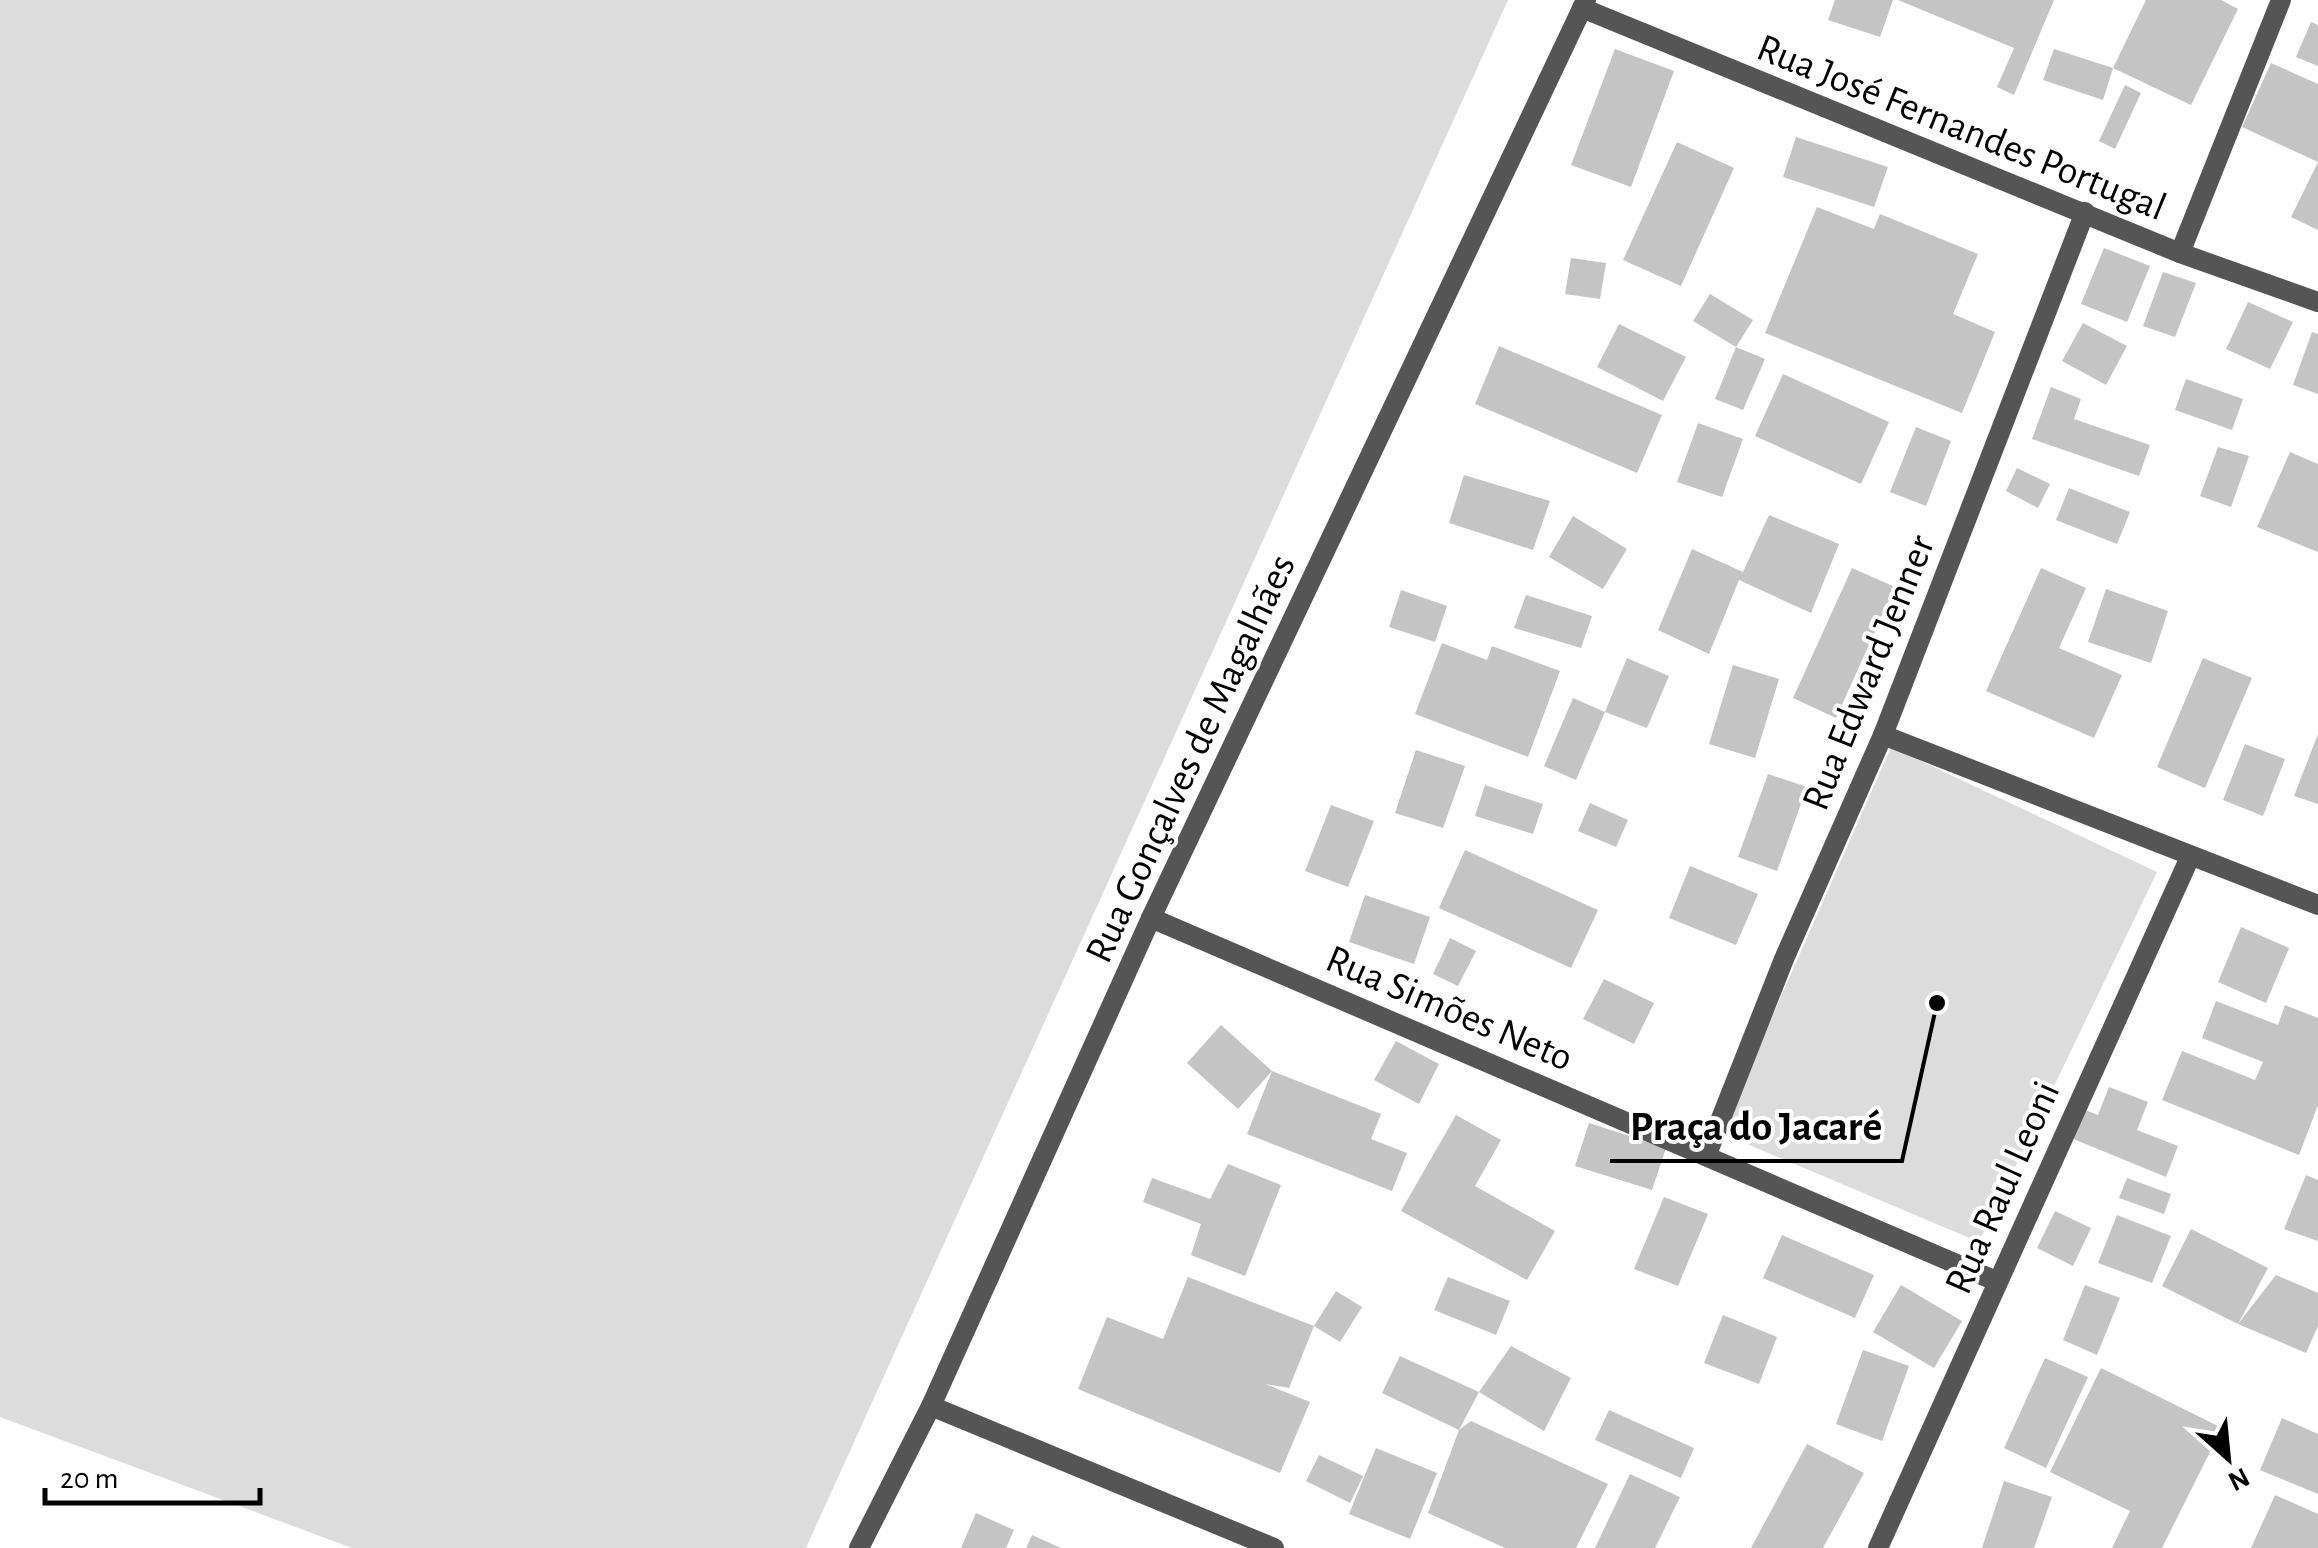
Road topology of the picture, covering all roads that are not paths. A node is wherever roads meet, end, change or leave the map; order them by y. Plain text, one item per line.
1 (2281, 0) edge
2 (1584, 4) edge
3 (2085, 212) junction
4 (2180, 253) junction
5 (2318, 302) edge
6 (1884, 735) junction
7 (2190, 857) junction
8 (2318, 905) edge
9 (1151, 918) junction
10 (1706, 1154) junction
11 (1996, 1281) junction
12 (931, 1406) junction
13 (859, 1548) edge
14 (1274, 1548) edge
15 (1878, 1548) edge

1 - 4 street
2 - 3 street, Rua José Fernandes Portugal
2 - 9 street, Rua Gonçalves de Magalhães
3 - 4 street, Rua José Fernandes Portugal
3 - 6 street, Rua Edward Jenner
4 - 5 street, Rua José Fernandes Portugal
6 - 7 street
6 - 10 street, Rua Edward Jenner
7 - 8 street
7 - 11 street, Rua Raul Leoni
9 - 10 street, Rua Simões Neto
9 - 12 street, Rua Gonçalves de Magalhães
10 - 11 street, Rua Simões Neto
11 - 15 street, Rua Raul Leoni
12 - 13 street, Rua Gonçalves de Magalhães
12 - 14 street

